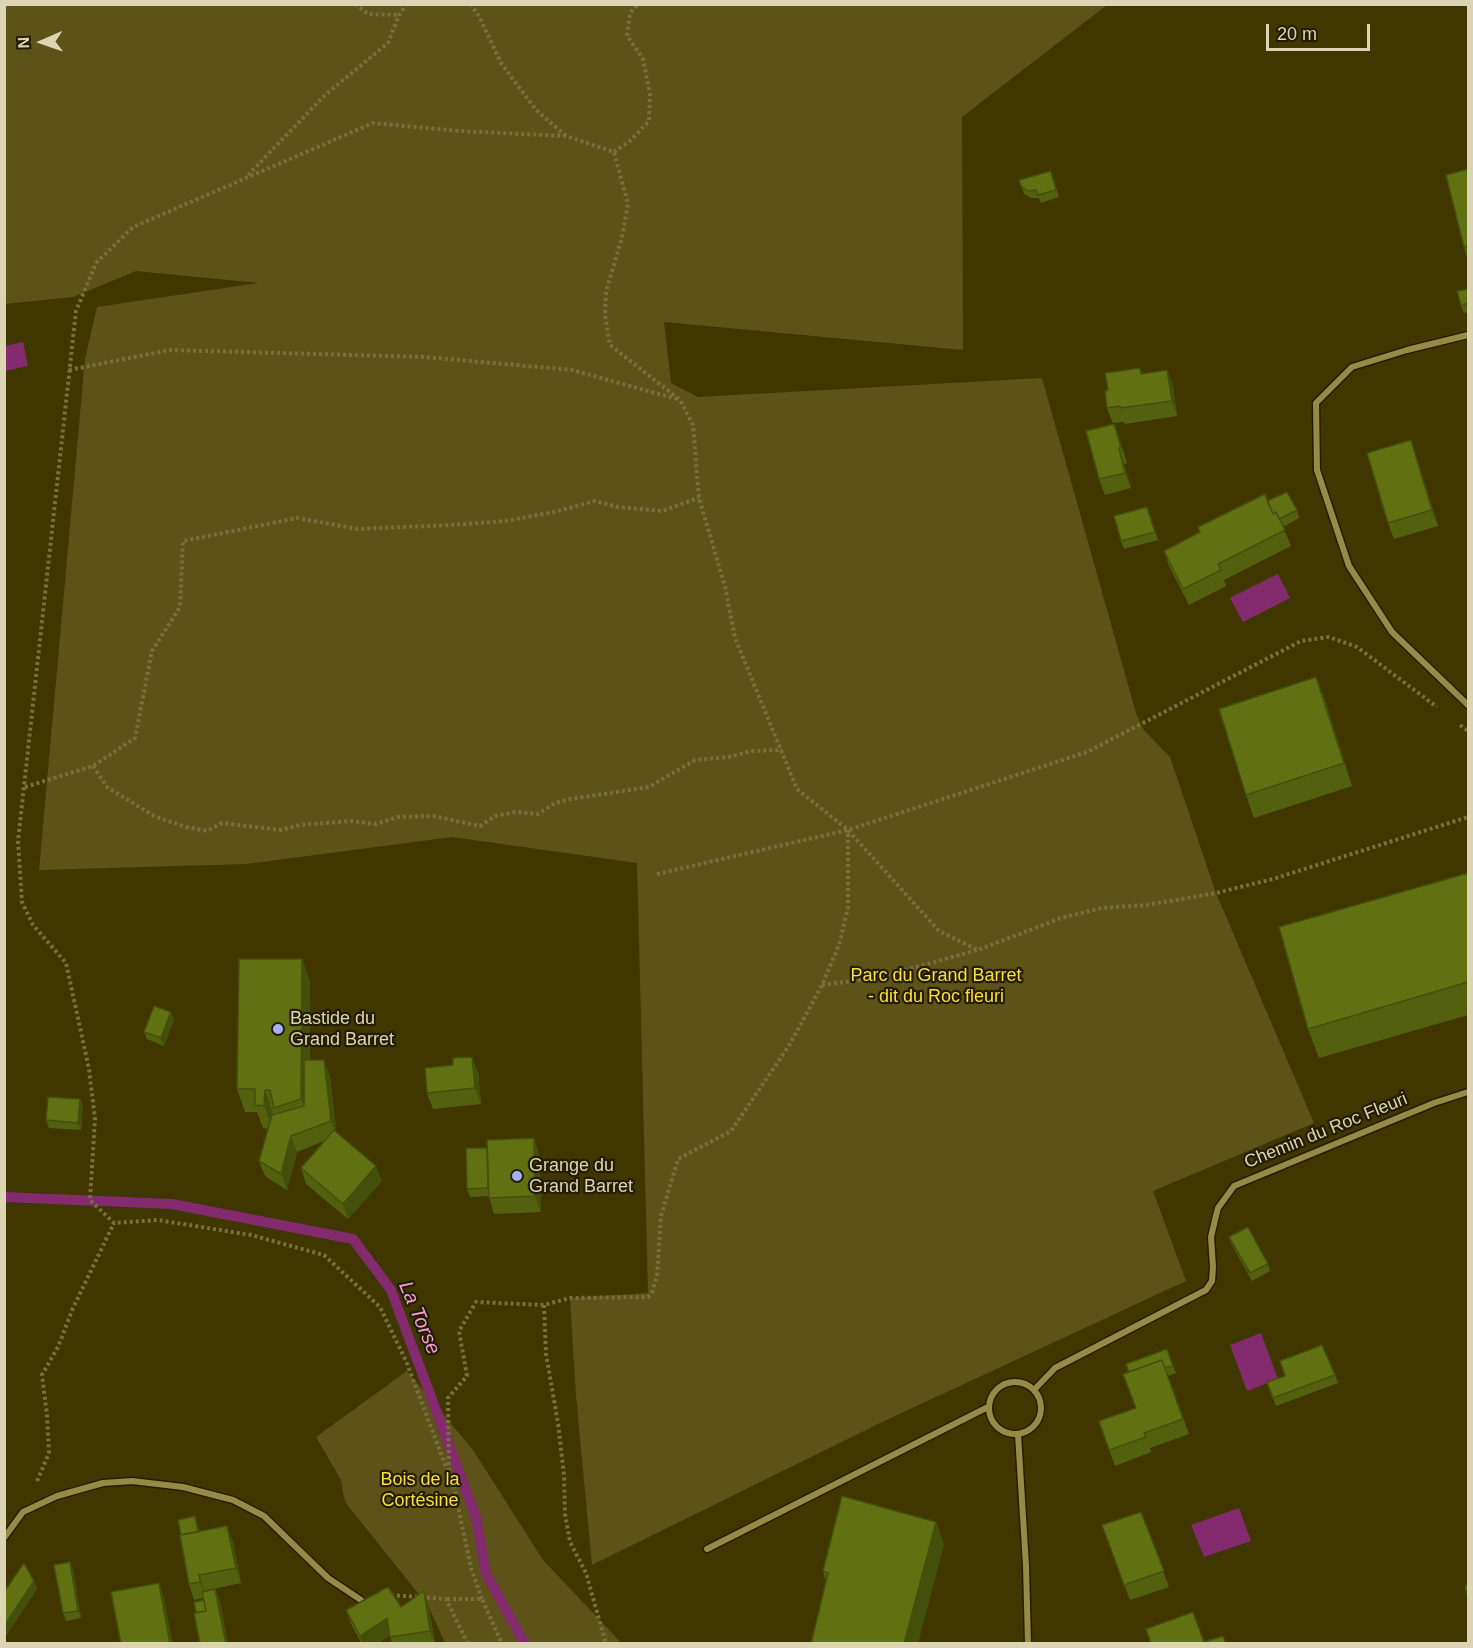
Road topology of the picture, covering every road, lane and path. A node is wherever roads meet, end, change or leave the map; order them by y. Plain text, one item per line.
1 (355, 4) edge
2 (407, 4) edge
3 (470, 4) edge
4 (638, 4) edge
5 (399, 15) junction
6 (566, 136) junction
7 (614, 152) junction
8 (245, 178) junction
9 (1468, 335) edge
10 (69, 370) junction
11 (680, 400) junction
12 (699, 498) junction
13 (1468, 705) edge
14 (1445, 713) dead end
15 (1453, 719) dead end
16 (1468, 732) edge
17 (782, 750) junction
18 (93, 766) junction
19 (25, 787) junction
20 (1468, 817) edge
21 (848, 830) junction
22 (657, 873) dead end
23 (978, 950) junction
24 (822, 985) junction
25 (1468, 1092) edge
26 (114, 1223) junction
27 (544, 1305) junction
28 (1034, 1390) junction
29 (988, 1407) junction
30 (1018, 1434) junction
31 (449, 1477) junction
32 (23, 1512) junction
33 (4, 1538) edge
34 (707, 1549) dead end
35 (446, 1599) junction
36 (482, 1599) junction
37 (361, 1600) joint
38 (468, 1644) edge
39 (502, 1644) edge
40 (606, 1644) edge
41 (1028, 1644) edge

1 - 5 path
2 - 5 path
3 - 6 path
4 - 7 path
5 - 8 path
6 - 7 path
6 - 8 path
7 - 11 path
8 - 10 path
9 - 13 street
10 - 11 path
10 - 19 path
11 - 12 path
12 - 17 path
12 - 18 path
14 - 21 path
15 - 16 path
17 - 18 path
17 - 21 path
18 - 19 path
19 - 26 path
20 - 23 path
21 - 22 path
21 - 23 path
21 - 24 path
23 - 24 path
24 - 27 path
25 - 28 street, Chemin du Roc Fleuri
26 - 31 path
26 - 32 path
27 - 31 path
27 - 40 path
28 - 29 street
28 - 30 street
29 - 30 street
29 - 34 street
30 - 41 street
31 - 36 path
32 - 33 street
32 - 37 street
35 - 36 path
35 - 37 path
35 - 38 path
36 - 39 path

